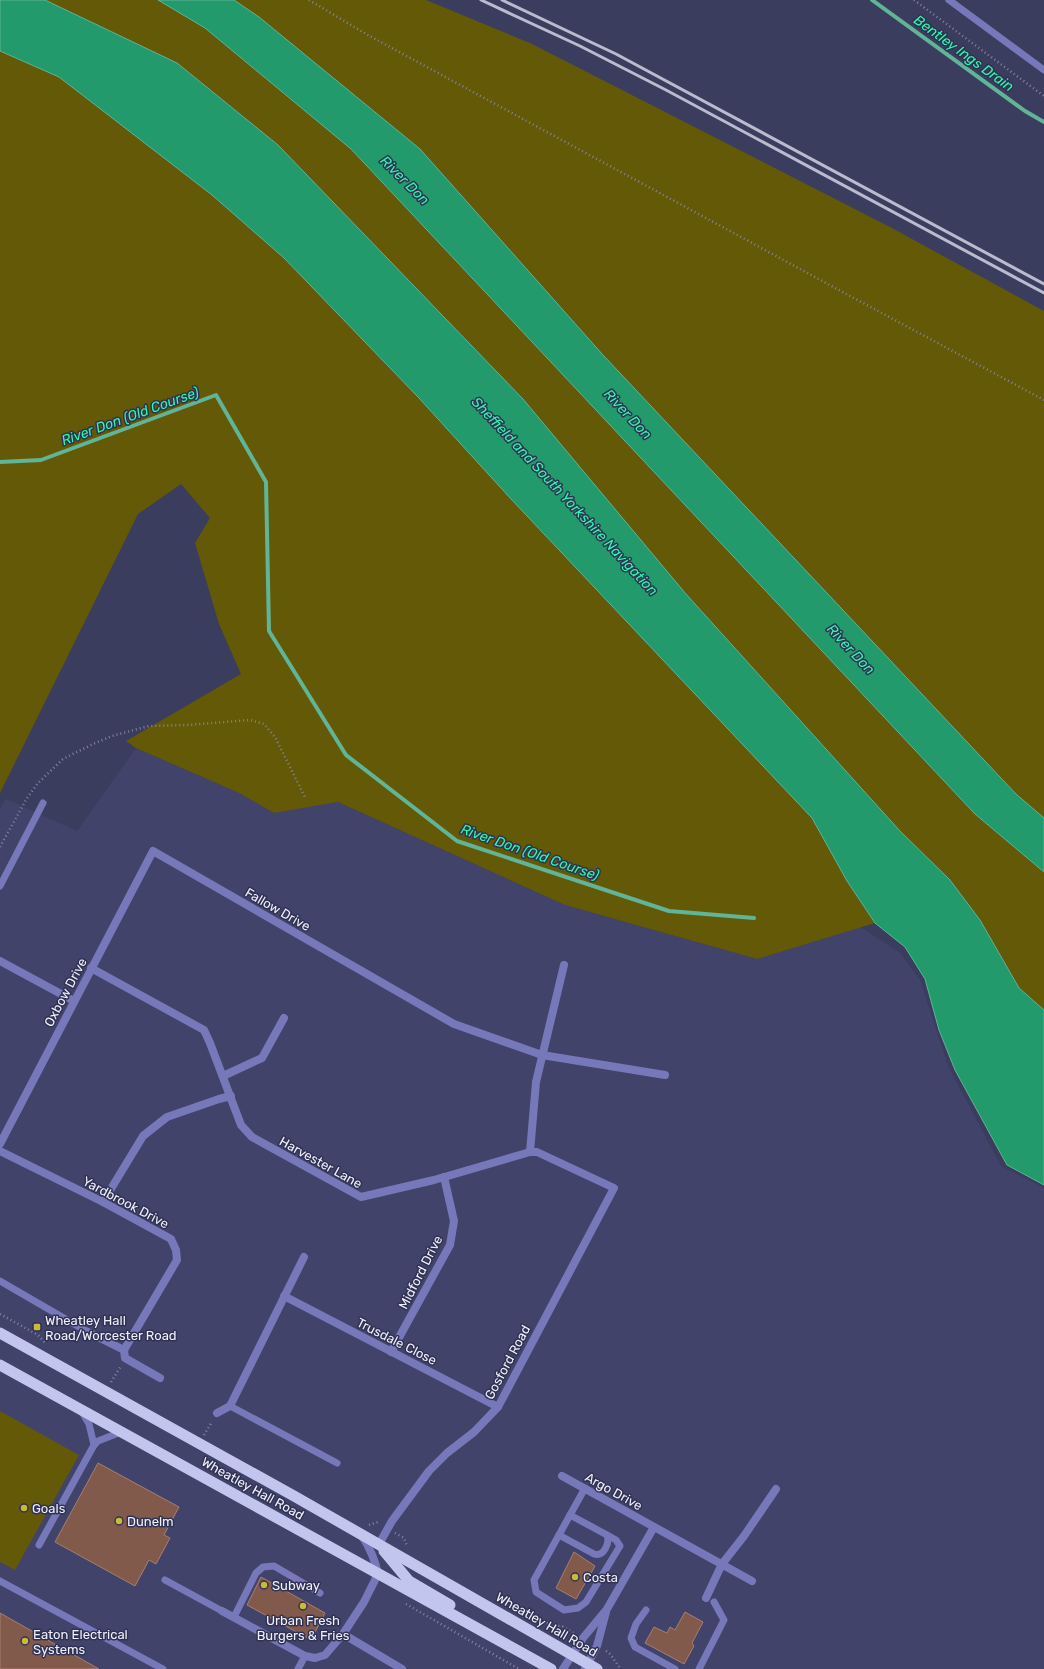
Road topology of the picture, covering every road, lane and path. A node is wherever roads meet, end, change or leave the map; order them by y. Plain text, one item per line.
1 (309, 0) edge
2 (914, 0) edge
3 (949, 0) edge
4 (1044, 70) edge
5 (1044, 96) edge
6 (1044, 400) edge
7 (305, 797) dead end
8 (43, 803) dead end
9 (0, 847) edge
10 (153, 851) joint
11 (0, 886) edge
12 (0, 961) edge
13 (564, 965) dead end
14 (91, 968) junction
15 (74, 1001) junction
16 (284, 1018) dead end
17 (542, 1055) junction
18 (665, 1075) dead end
19 (223, 1076) junction
20 (231, 1096) junction
21 (0, 1144) edge
22 (0, 1151) edge
23 (530, 1152) junction
24 (444, 1177) junction
25 (103, 1202) junction
26 (304, 1257) dead end
27 (0, 1281) edge
28 (284, 1296) junction
29 (88, 1332) joint
30 (0, 1333) edge
31 (392, 1352) junction
32 (124, 1354) junction
33 (0, 1365) edge
34 (160, 1378) dead end
35 (109, 1386) dead end
36 (230, 1406) junction
37 (498, 1407) junction
38 (81, 1409) junction
39 (217, 1413) joint
40 (121, 1432) junction
41 (202, 1438) dead end
42 (94, 1445) junction
43 (337, 1463) dead end
44 (562, 1476) dead end
45 (585, 1488) junction
46 (776, 1489) dead end
47 (570, 1515) junction
48 (654, 1527) junction
49 (359, 1533) junction
50 (559, 1535) junction
51 (607, 1535) junction
52 (379, 1544) junction
53 (39, 1545) dead end
54 (722, 1564) junction
55 (378, 1574) junction
56 (165, 1580) dead end
57 (0, 1581) edge
58 (752, 1581) dead end
59 (320, 1593) dead end
60 (710, 1600) joint
61 (400, 1601) dead end
62 (607, 1609) junction
63 (646, 1610) dead end
64 (222, 1611) joint
65 (234, 1617) junction
66 (342, 1634) junction
67 (492, 1636) junction
68 (572, 1654) junction
69 (305, 1656) junction
70 (590, 1667) edge
71 (163, 1669) edge
72 (298, 1669) edge
73 (402, 1669) edge
74 (519, 1669) edge
75 (551, 1669) edge
76 (563, 1669) edge
77 (675, 1669) edge
78 (699, 1669) edge

1 - 6 path
2 - 5 path
3 - 4 lane
7 - 9 path
8 - 11 lane
10 - 14 street, Oxbow Drive
10 - 17 street, Fallow Drive
12 - 15 street
13 - 17 street
14 - 15 street, Oxbow Drive
14 - 19 street, Harvester Lane
15 - 21 street, Oxbow Drive
16 - 19 street
17 - 18 street, Fallow Drive
17 - 23 street
19 - 20 street, Harvester Lane
20 - 24 street, Harvester Lane
20 - 25 street
22 - 25 street, Yardbrook Drive
23 - 24 street, Harvester Lane
23 - 37 street, Gosford Road
24 - 31 street, Midford Drive
25 - 32 street, Yardbrook Drive
26 - 28 street
27 - 29 lane
28 - 31 street, Trusdale Close
28 - 36 street
29 - 32 street
30 - 49 highway, Wheatley Hall Road
31 - 37 street, Trusdale Close
32 - 34 street
32 - 35 path
33 - 38 highway, Wheatley Hall Road
36 - 39 street
36 - 43 lane
37 - 52 street, Gosford Road
38 - 40 highway, Wheatley Hall Road
38 - 42 lane
39 - 41 path
40 - 42 lane
40 - 55 highway, Wheatley Hall Road
42 - 53 lane
44 - 45 street, Argo Drive
45 - 47 lane
45 - 48 street, Argo Drive
46 - 54 street
47 - 50 lane
47 - 51 lane
48 - 54 street, Argo Drive
48 - 62 street
49 - 52 highway, Wheatley Hall Road
49 - 55 street
50 - 51 lane
50 - 51 lane
52 - 67 highway, Wheatley Hall Road
52 - 68 highway, Wheatley Hall Road
54 - 58 street, Argo Drive
54 - 60 street
55 - 66 street
55 - 67 highway, Wheatley Hall Road
56 - 64 lane
57 - 71 lane
59 - 65 lane
60 - 78 lane
61 - 74 path
62 - 68 street
62 - 70 street
63 - 77 lane
64 - 65 street
65 - 69 street
66 - 69 street
66 - 73 street
67 - 75 highway, Wheatley Hall Road
68 - 70 highway, Wheatley Hall Road
68 - 76 street
69 - 72 lane

